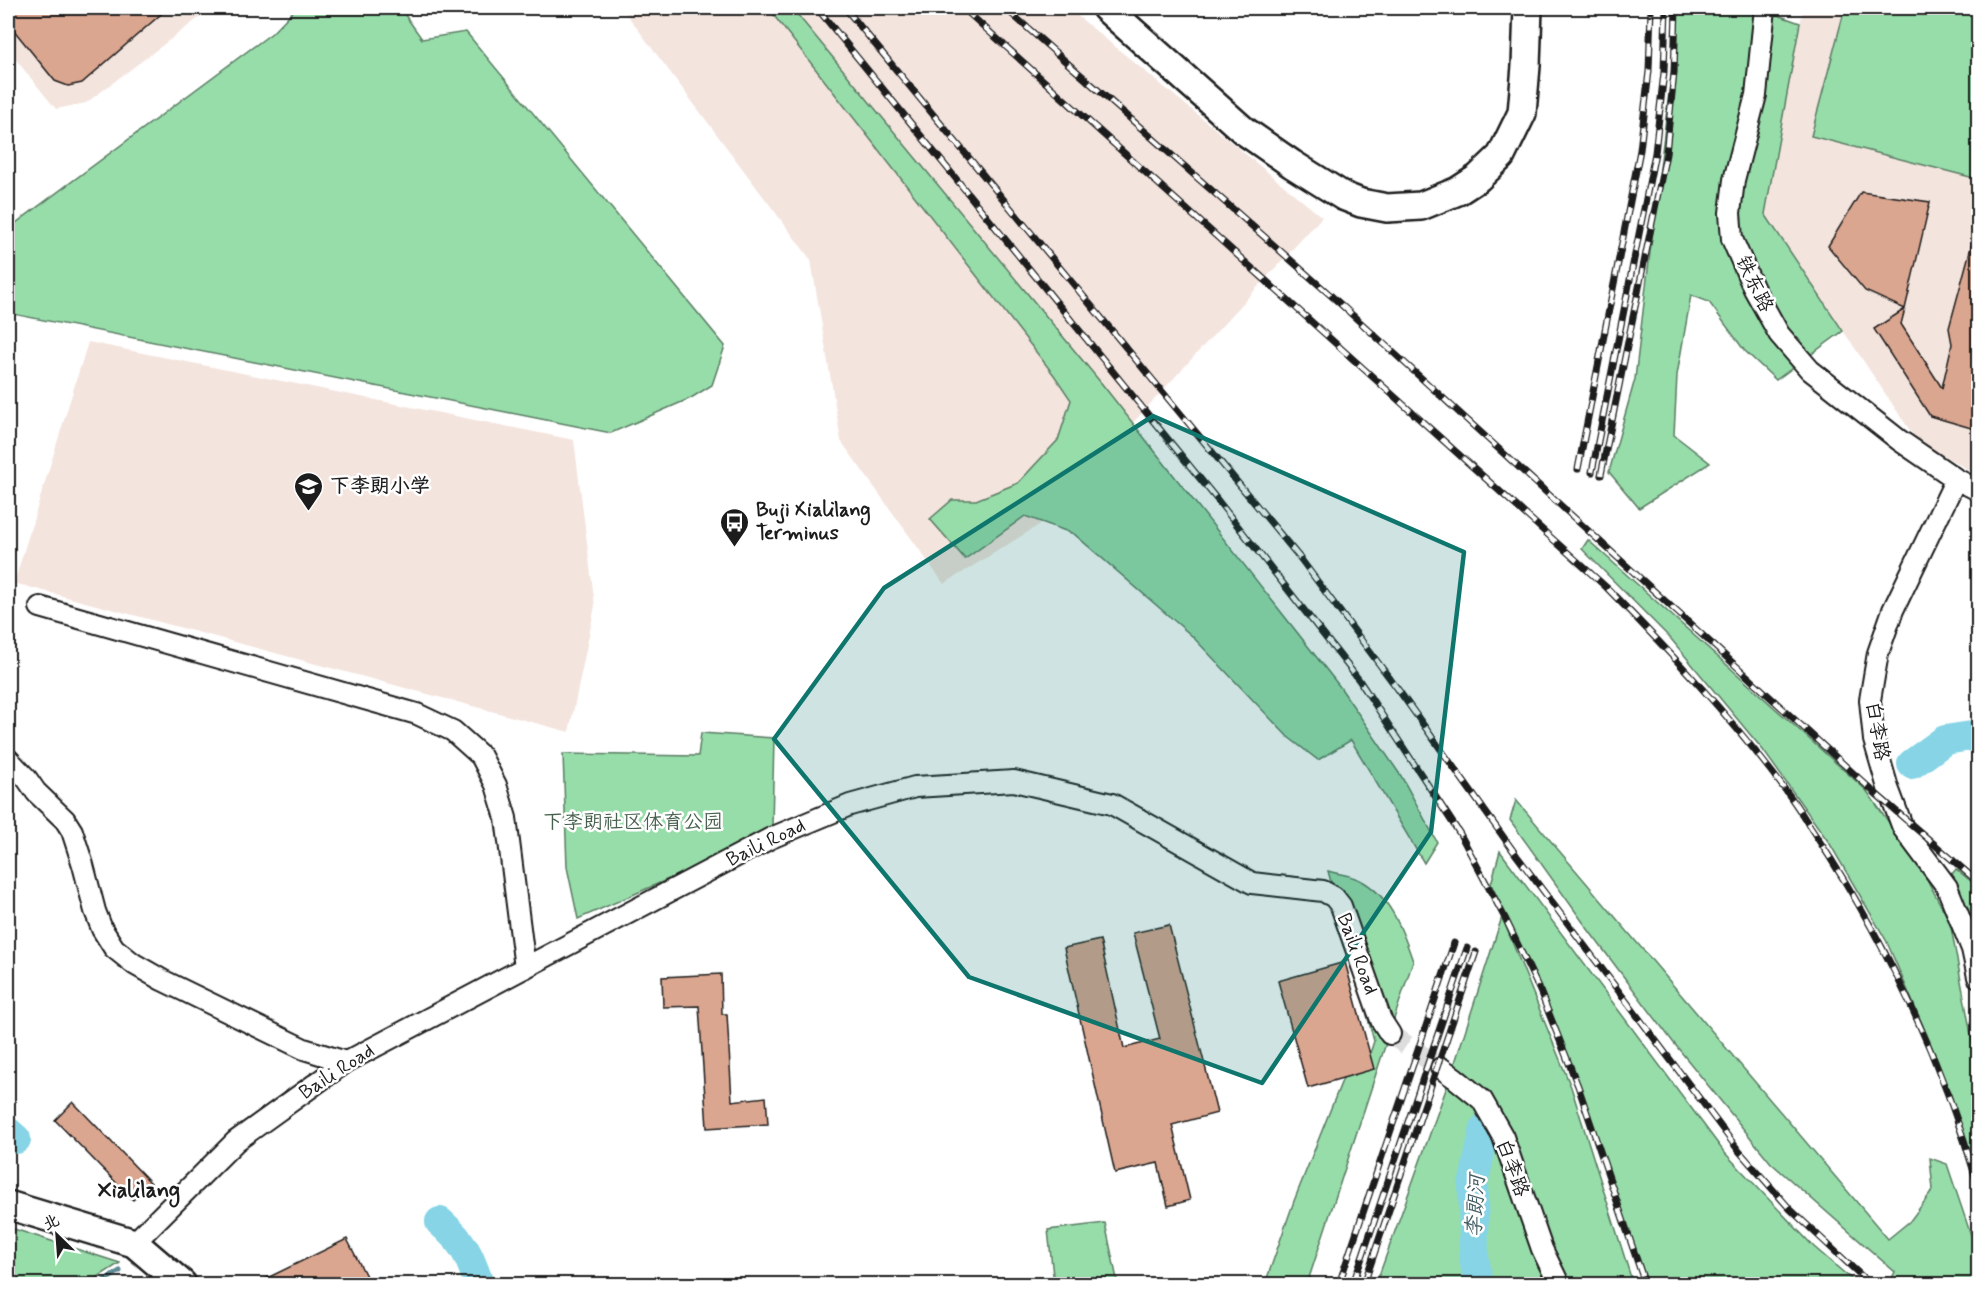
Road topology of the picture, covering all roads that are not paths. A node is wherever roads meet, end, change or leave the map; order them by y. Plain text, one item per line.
1 (1106, 8) edge
2 (1528, 8) edge
3 (1765, 8) edge
4 (1956, 479) junction
5 (1978, 490) edge
6 (39, 607) dead end
7 (8, 759) edge
8 (525, 968) junction
9 (1978, 978) edge
10 (1390, 1034) tunnel mouth
11 (346, 1062) junction
12 (1441, 1068) tunnel mouth
13 (8, 1205) edge
14 (134, 1243) junction
15 (182, 1284) edge
16 (1559, 1284) edge

1 - 2 street
3 - 4 street, 铁东路
4 - 5 street, 铁东路
4 - 9 street, 白李路
6 - 8 street
7 - 11 street
8 - 10 street, Baili Road
8 - 11 street, Baili Road
11 - 14 street, Baili Road
12 - 16 street, 白李路
13 - 14 street
14 - 15 street

